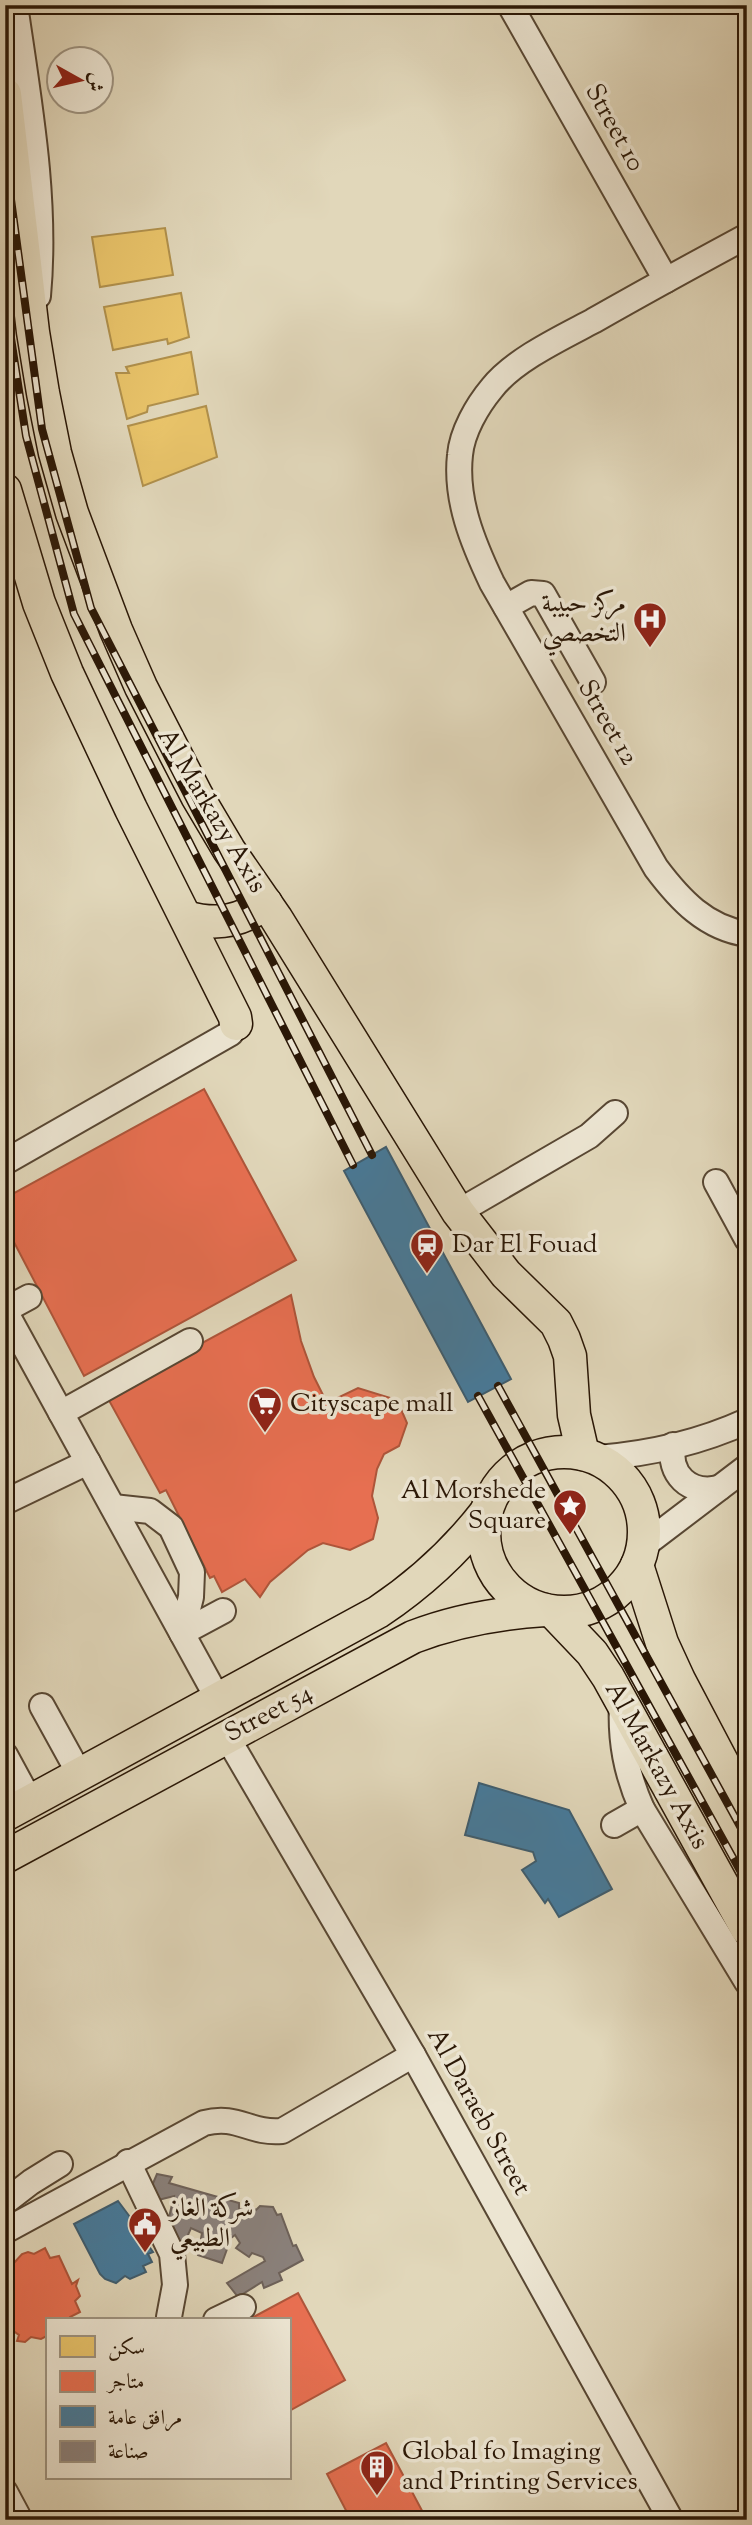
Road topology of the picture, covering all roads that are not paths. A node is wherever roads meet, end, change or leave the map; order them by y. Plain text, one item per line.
1 (15, 5) edge
2 (510, 5) edge
3 (5, 94) edge
4 (747, 236) edge
5 (666, 280) junction
6 (33, 332) junction
7 (5, 490) edge
8 (506, 607) junction
9 (593, 682) dead end
10 (266, 903) junction
11 (186, 917) junction
12 (747, 933) edge
13 (236, 1024) joint
14 (615, 1113) dead end
15 (5, 1162) edge
16 (716, 1181) dead end
17 (458, 1212) junction
18 (747, 1239) edge
19 (29, 1297) dead end
20 (5, 1310) edge
21 (190, 1341) dead end
22 (61, 1413) junction
23 (747, 1421) edge
24 (673, 1445) junction
25 (590, 1456) junction
26 (88, 1462) junction
27 (747, 1467) edge
28 (719, 1488) junction
29 (5, 1502) edge
30 (113, 1507) junction
31 (486, 1512) junction
32 (640, 1556) junction
33 (414, 1587) junction
34 (223, 1611) dead end
35 (549, 1611) junction
36 (434, 1629) junction
37 (182, 1633) junction
38 (218, 1699) junction
39 (622, 1702) junction
40 (42, 1706) dead end
41 (227, 1737) junction
42 (5, 1755) edge
43 (80, 1775) junction
44 (18, 1808) edge
45 (642, 1809) junction
46 (747, 1809) edge
47 (614, 1825) dead end
48 (5, 1857) edge
49 (747, 1928) edge
50 (747, 1982) edge
51 (413, 2055) junction
52 (128, 2162) junction
53 (60, 2164) dead end
54 (5, 2202) edge
55 (5, 2231) edge
56 (243, 2307) dead end
57 (169, 2317) dead end
58 (220, 2318) edge
59 (5, 2492) edge
60 (20, 2520) edge
61 (671, 2520) edge

1 - 6 street
2 - 5 street, Street 10
3 - 6 main road, Al Markazy Axis
4 - 5 street, Street 12
5 - 8 street, Street 12
6 - 10 main road, Al Markazy Axis
7 - 11 main road
8 - 9 street
8 - 12 street, Street 12
10 - 11 main road
10 - 17 main road, Al Markazy Axis
11 - 13 main road
13 - 15 street
14 - 17 street
16 - 18 street
17 - 25 main road, Al Markazy Axis
19 - 20 street
20 - 22 street
21 - 22 street
22 - 26 street
23 - 24 street
24 - 25 street
24 - 28 street
25 - 31 main road
25 - 32 main road
26 - 29 street
26 - 30 street
27 - 28 street
28 - 32 street
30 - 37 street
30 - 37 street
31 - 33 main road, Street 54
31 - 35 main road
32 - 35 main road
32 - 46 main road
33 - 36 main road
33 - 38 main road, Street 54
34 - 37 street
35 - 36 main road, Street 54
35 - 39 main road, Al Markazy Axis
36 - 41 main road, Street 54
37 - 38 street
38 - 43 main road, Street 54
39 - 45 street
39 - 49 main road, Al Markazy Axis
40 - 43 street
41 - 48 main road, Street 54
41 - 51 street, Al Daraeb Street
42 - 44 street
43 - 44 main road, Street 54
45 - 47 street
45 - 50 street
51 - 52 street
51 - 61 street, Al Daraeb Street
52 - 55 street
52 - 57 street
53 - 54 street
56 - 58 street
59 - 60 street

